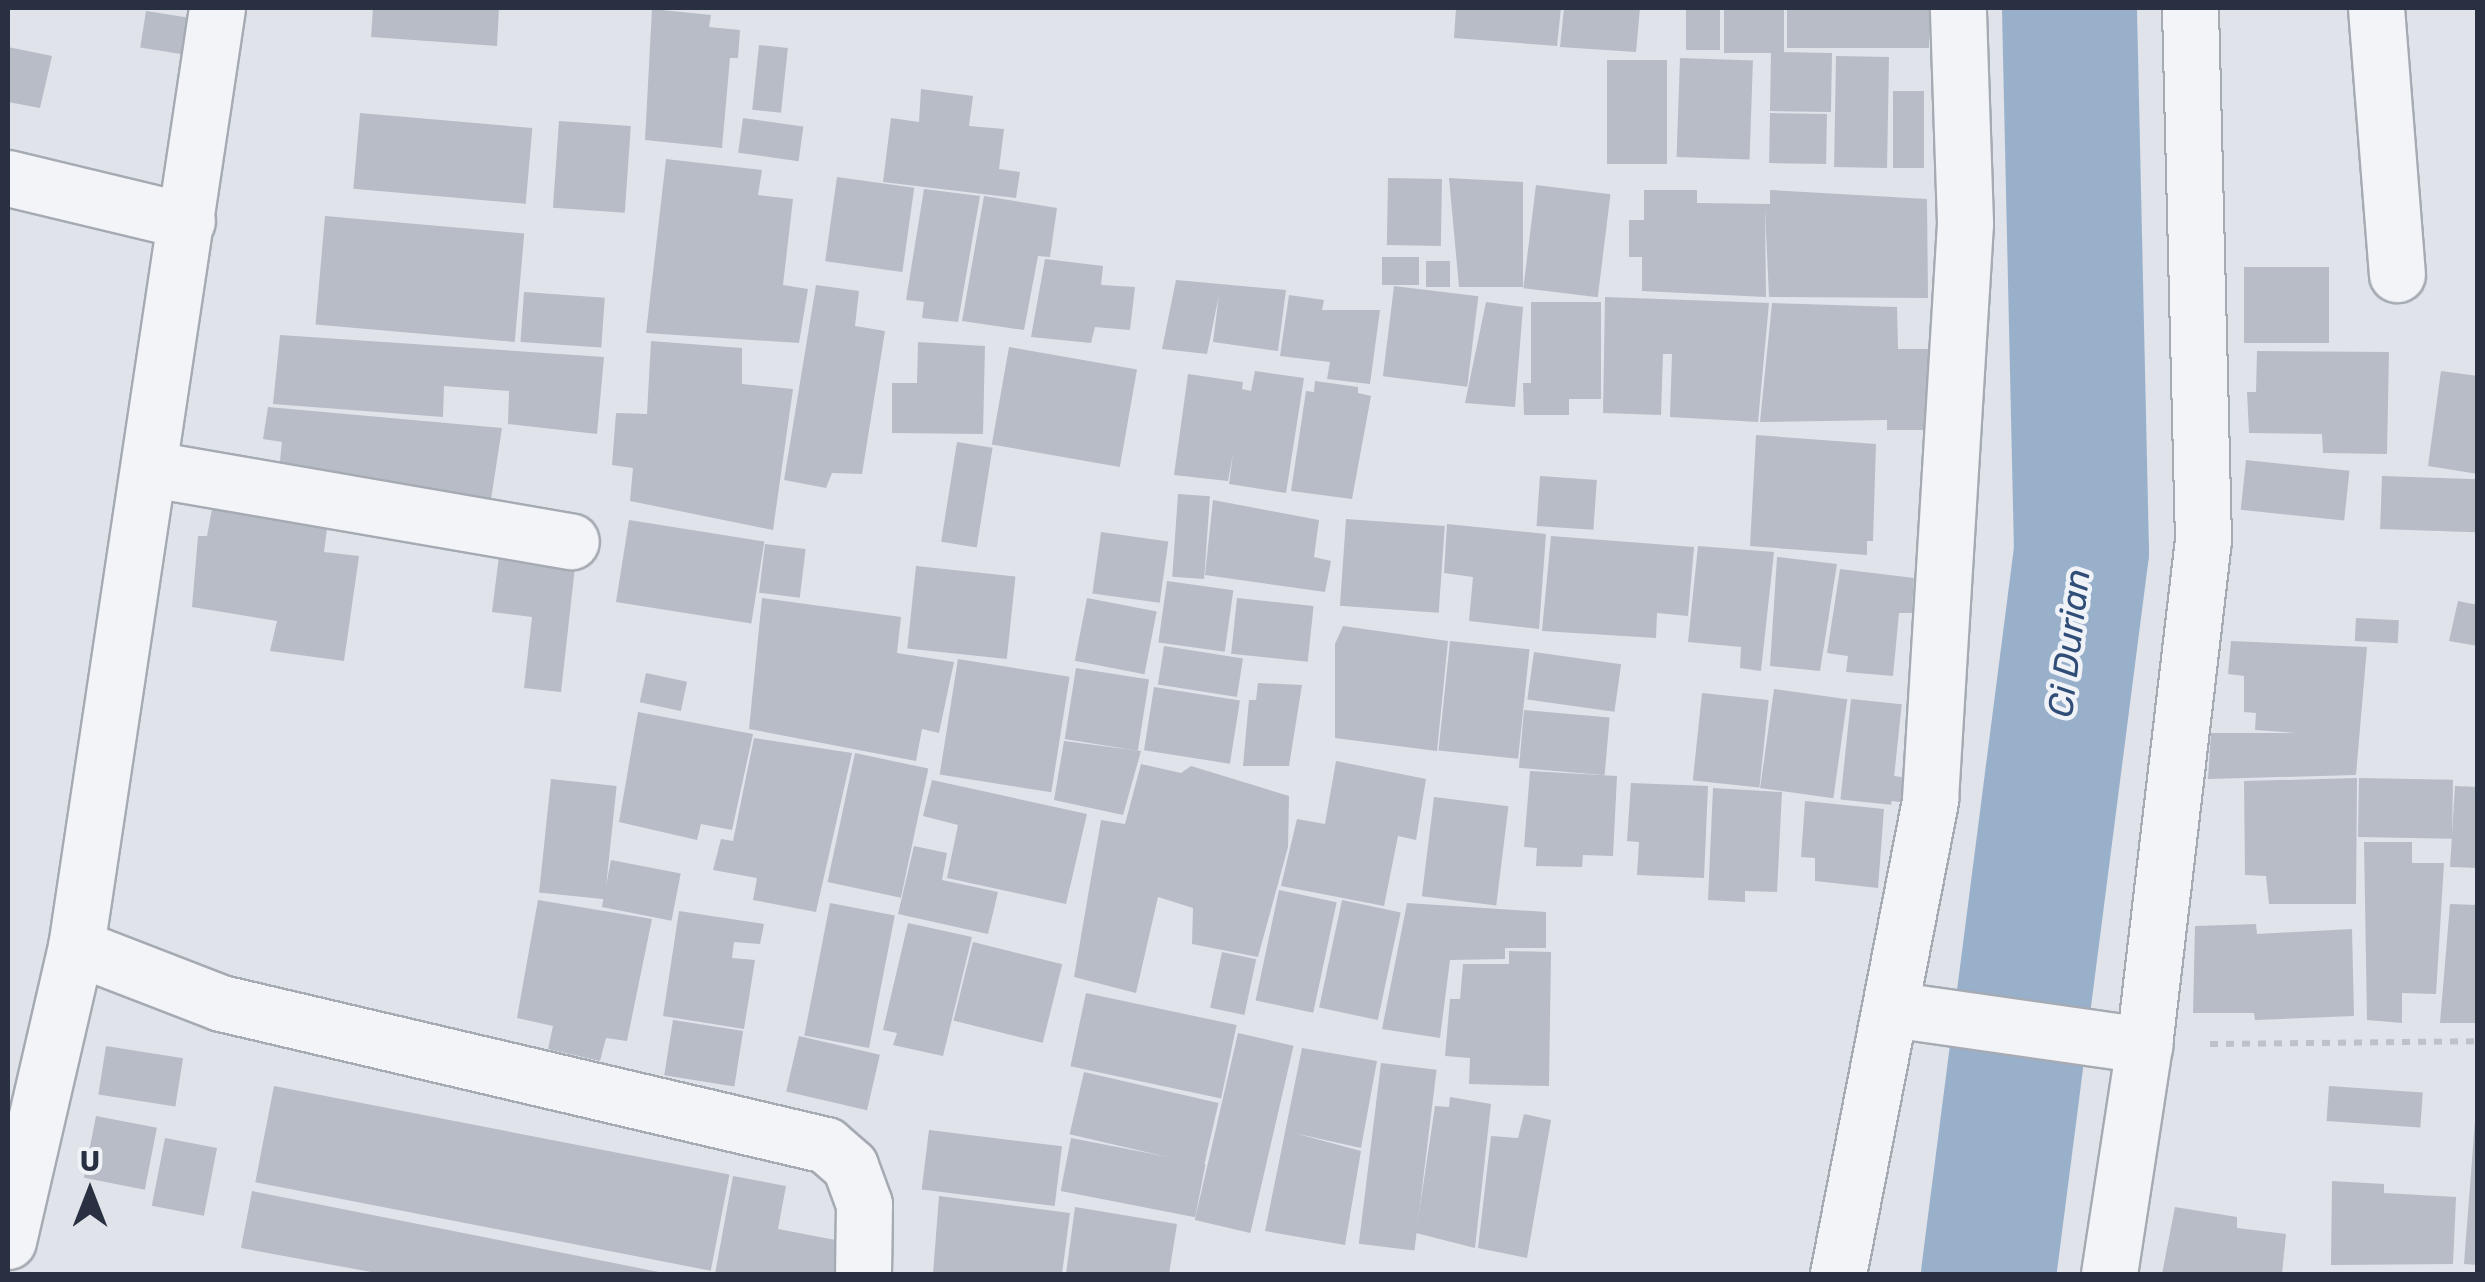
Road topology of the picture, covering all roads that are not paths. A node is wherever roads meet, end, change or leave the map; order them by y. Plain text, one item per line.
1 (217, 8) edge
2 (1958, 8) edge
3 (2190, 8) edge
4 (2376, 8) edge
5 (8, 178) edge
6 (187, 221) junction
7 (2397, 274) dead end
8 (152, 469) junction
9 (571, 541) dead end
10 (76, 947) junction
11 (1890, 1009) junction
12 (2144, 1045) junction
13 (8, 1241) edge
14 (862, 1274) edge
15 (1838, 1274) edge
16 (2109, 1274) edge

1 - 6 street
2 - 11 street
3 - 12 street
4 - 7 street
5 - 6 street
6 - 8 street
8 - 9 street
8 - 10 street
10 - 13 street
10 - 14 street
11 - 12 street
11 - 15 street
12 - 16 street

